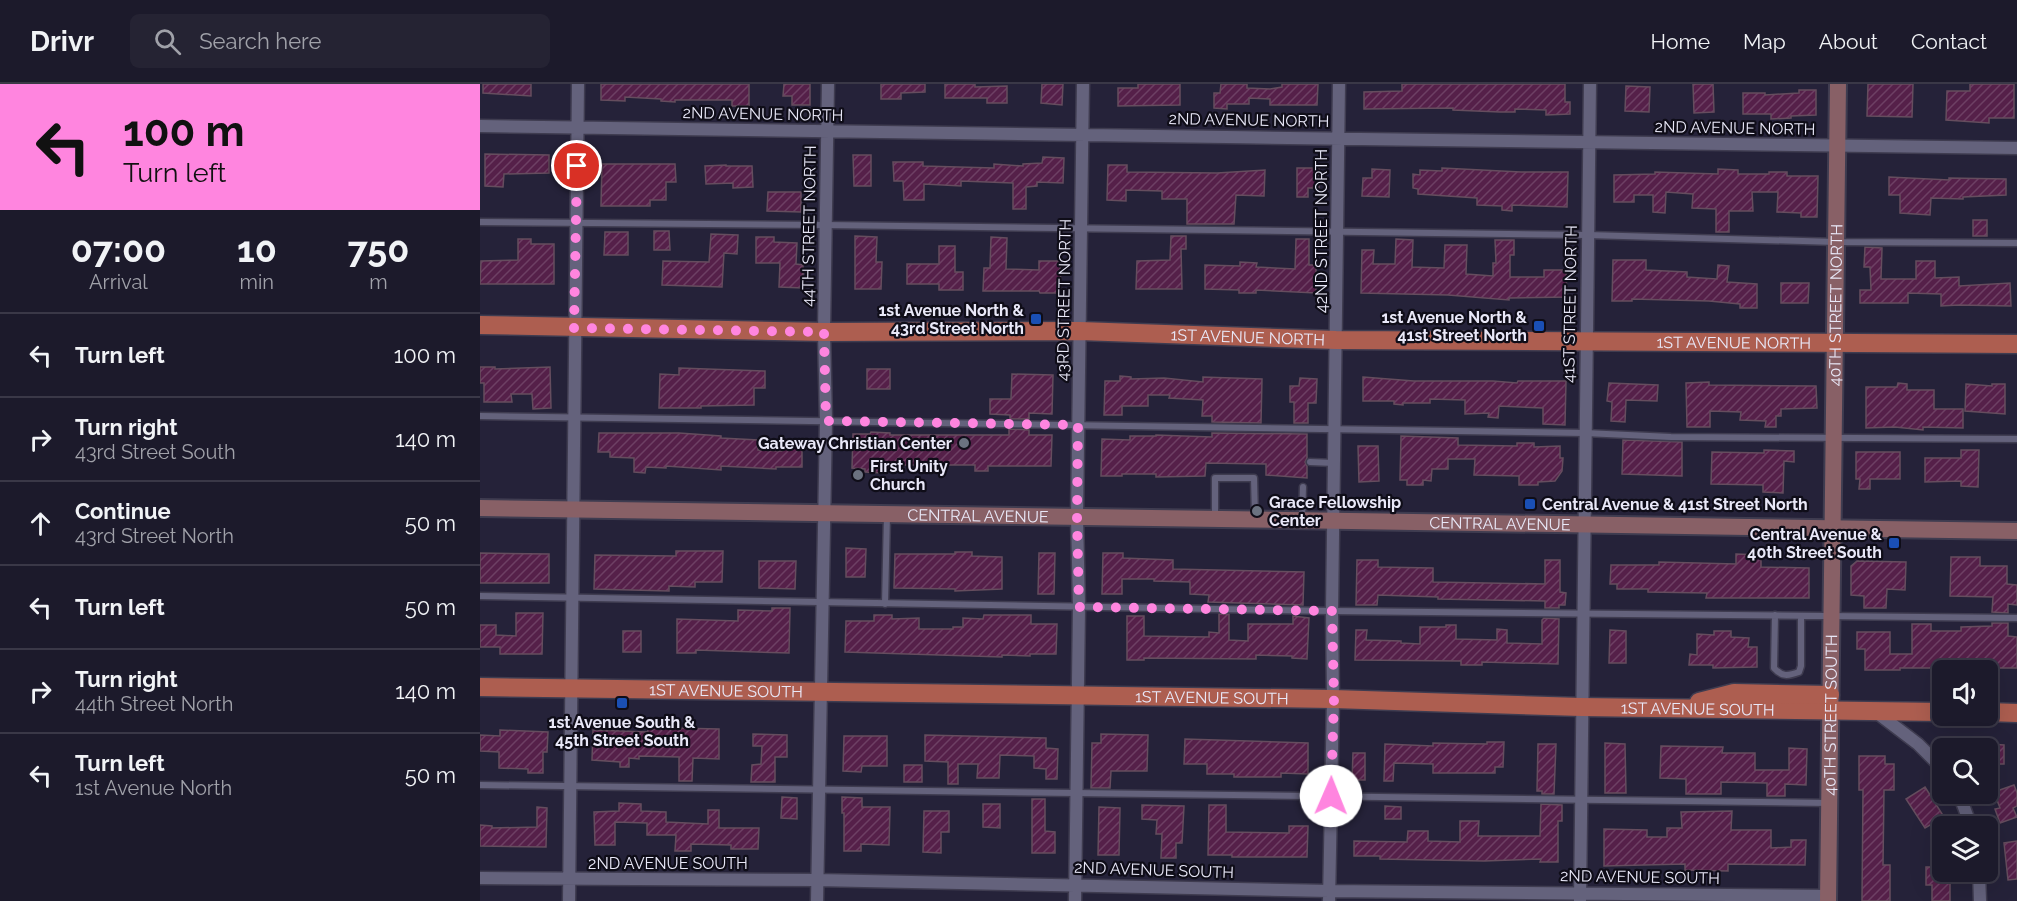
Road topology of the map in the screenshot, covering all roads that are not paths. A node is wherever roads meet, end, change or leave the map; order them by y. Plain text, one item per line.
1 (578, 84) edge
2 (828, 84) edge
3 (1083, 84) edge
4 (1339, 84) edge
5 (1590, 84) edge
6 (1838, 84) edge
7 (480, 126) edge
8 (577, 127) junction
9 (827, 132) junction
10 (1083, 135) junction
11 (1338, 138) junction
12 (1589, 144) junction
13 (1837, 146) junction
14 (2017, 148) edge
15 (480, 222) edge
16 (576, 224) junction
17 (825, 225) junction
18 (1081, 229) junction
19 (1337, 232) junction
20 (1588, 235) junction
21 (1836, 242) junction
22 (2017, 243) edge
23 (480, 325) edge
24 (574, 328) junction
25 (1080, 331) junction
26 (824, 332) junction
27 (1336, 340) junction
28 (1586, 343) junction
29 (1836, 344) junction
30 (2017, 344) edge
31 (480, 416) edge
32 (574, 417) junction
33 (826, 421) junction
34 (1078, 425) junction
35 (1335, 429) junction
36 (1585, 433) junction
37 (1834, 436) junction
38 (2017, 439) edge
39 (1310, 462) dead end
40 (1334, 463) junction
41 (1304, 487) dead end
42 (480, 508) edge
43 (573, 510) junction
44 (824, 513) junction
45 (887, 514) junction
46 (1077, 517) junction
47 (1215, 519) junction
48 (1255, 519) junction
49 (1302, 520) junction
50 (1334, 522) junction
51 (1584, 525) junction
52 (1833, 528) junction
53 (2017, 531) edge
54 (480, 596) edge
55 (572, 598) junction
56 (824, 603) junction
57 (885, 604) junction
58 (1079, 607) junction
59 (1332, 611) junction
60 (1582, 613) junction
61 (1775, 615) junction
62 (1801, 616) junction
63 (1831, 616) junction
64 (2017, 618) edge
65 (480, 687) edge
66 (572, 688) junction
67 (822, 692) junction
68 (1076, 696) junction
69 (1334, 699) junction
70 (1830, 702) junction
71 (1581, 707) junction
72 (1875, 711) junction
73 (1932, 712) edge
74 (1998, 712) edge
75 (2017, 713) edge
76 (1932, 758) edge
77 (480, 785) edge
78 (570, 786) junction
79 (819, 789) junction
80 (1076, 793) junction
81 (1331, 796) junction
82 (1580, 800) junction
83 (1829, 803) junction
84 (480, 878) edge
85 (569, 879) junction
86 (817, 879) junction
87 (1979, 882) edge
88 (1075, 884) junction
89 (1329, 896) edge
90 (1580, 897) edge
91 (1828, 898) edge
92 (569, 901) edge
93 (817, 901) edge
94 (1075, 901) edge
95 (1980, 901) edge

1 - 8 street
2 - 9 street, 44TH STREET NORTH
3 - 10 street, 43RD STREET NORTH
4 - 11 street, 42ND STREET NORTH
5 - 12 street, 41ST STREET NORTH
6 - 13 main road, 40TH STREET NORTH
7 - 8 street, 2ND AVENUE NORTH
8 - 9 street, 2ND AVENUE NORTH
8 - 16 street
9 - 10 street, 2ND AVENUE NORTH
9 - 17 street, 44TH STREET NORTH
10 - 11 street, 2ND AVENUE NORTH
10 - 18 street, 43RD STREET NORTH
11 - 12 street, 2ND AVENUE NORTH
11 - 19 street, 42ND STREET NORTH
12 - 13 street, 2ND AVENUE NORTH
12 - 20 street, 41ST STREET NORTH
13 - 14 street, 2ND AVENUE NORTH
13 - 21 main road, 40TH STREET NORTH
15 - 16 lane
16 - 17 lane
16 - 24 street
17 - 18 lane
17 - 26 street, 44TH STREET NORTH
18 - 19 lane
18 - 25 street, 43RD STREET NORTH
19 - 20 lane
19 - 27 street, 42ND STREET NORTH
20 - 21 lane
20 - 28 street, 41ST STREET NORTH
21 - 22 lane
21 - 29 main road, 40TH STREET NORTH
23 - 24 main road, 1ST AVENUE NORTH
24 - 26 main road, 1ST AVENUE NORTH
24 - 32 street
25 - 26 main road, 1ST AVENUE NORTH
25 - 27 main road, 1ST AVENUE NORTH
25 - 34 street, 43RD STREET NORTH
26 - 33 street, 44TH STREET NORTH
27 - 28 main road, 1ST AVENUE NORTH
27 - 35 street, 42ND STREET NORTH
28 - 29 main road, 1ST AVENUE NORTH
28 - 36 street, 41ST STREET NORTH
29 - 30 main road, 1ST AVENUE NORTH
29 - 37 main road, 40TH STREET NORTH
31 - 32 lane
32 - 33 lane
32 - 43 street
33 - 34 lane
33 - 44 street, 44TH STREET NORTH
34 - 35 lane
34 - 46 street, 43RD STREET NORTH
35 - 36 lane
35 - 40 street, 42ND STREET NORTH
36 - 37 lane
36 - 51 street, 41ST STREET NORTH
37 - 38 lane
37 - 52 main road, 40TH STREET NORTH
39 - 40 lane
40 - 50 street, 42ND STREET NORTH
41 - 49 lane
42 - 43 main road, CENTRAL AVENUE
43 - 44 main road, CENTRAL AVENUE
43 - 55 street
44 - 45 main road, CENTRAL AVENUE
44 - 56 street, 44TH STREET NORTH
45 - 46 main road, CENTRAL AVENUE
45 - 57 lane
46 - 47 main road, CENTRAL AVENUE
46 - 58 street, 43RD STREET NORTH
47 - 48 main road, CENTRAL AVENUE
47 - 48 lane
48 - 49 main road, CENTRAL AVENUE
49 - 50 main road, CENTRAL AVENUE
50 - 51 main road, CENTRAL AVENUE
50 - 59 street, 42ND STREET NORTH
51 - 52 main road, CENTRAL AVENUE
51 - 60 street, 41ST STREET NORTH
52 - 53 main road, CENTRAL AVENUE
52 - 63 main road, 40TH STREET SOUTH
54 - 55 lane
55 - 56 lane
55 - 66 street
56 - 57 lane
56 - 67 street, 44TH STREET NORTH
57 - 58 lane
58 - 59 lane
58 - 68 street, 43RD STREET NORTH
59 - 60 lane
59 - 69 street, 42ND STREET NORTH
60 - 61 lane
60 - 71 street, 41ST STREET NORTH
61 - 62 lane
61 - 62 lane
62 - 63 lane
63 - 64 lane
63 - 70 main road, 40TH STREET SOUTH
65 - 66 main road, 1ST AVENUE SOUTH
66 - 67 main road, 1ST AVENUE SOUTH
66 - 78 street
67 - 68 main road, 1ST AVENUE SOUTH
67 - 79 street, 44TH STREET NORTH
68 - 69 main road, 1ST AVENUE SOUTH
68 - 80 street, 43RD STREET NORTH
69 - 71 main road, 1ST AVENUE SOUTH
69 - 81 street, 42ND STREET NORTH
70 - 71 main road, 1ST AVENUE SOUTH
70 - 72 main road, 1ST AVENUE SOUTH
70 - 83 main road, 40TH STREET SOUTH
71 - 82 street, 41ST STREET NORTH
72 - 73 main road, 1ST AVENUE SOUTH
72 - 76 street
74 - 75 main road
77 - 78 lane
78 - 79 lane
78 - 85 street
79 - 80 lane
79 - 86 street, 44TH STREET NORTH
80 - 81 lane
80 - 88 street, 43RD STREET NORTH
81 - 82 lane
81 - 89 street, 42ND STREET NORTH
82 - 83 lane
82 - 90 street, 41ST STREET NORTH
83 - 91 main road, 40TH STREET SOUTH
84 - 85 street, 2ND AVENUE SOUTH
85 - 86 street, 2ND AVENUE SOUTH
85 - 92 street
86 - 88 street, 2ND AVENUE SOUTH
86 - 93 street, 44TH STREET NORTH
87 - 95 street
88 - 89 street, 2ND AVENUE SOUTH
88 - 94 street, 43RD STREET NORTH
89 - 90 street, 2ND AVENUE SOUTH
90 - 91 street, 2ND AVENUE SOUTH

